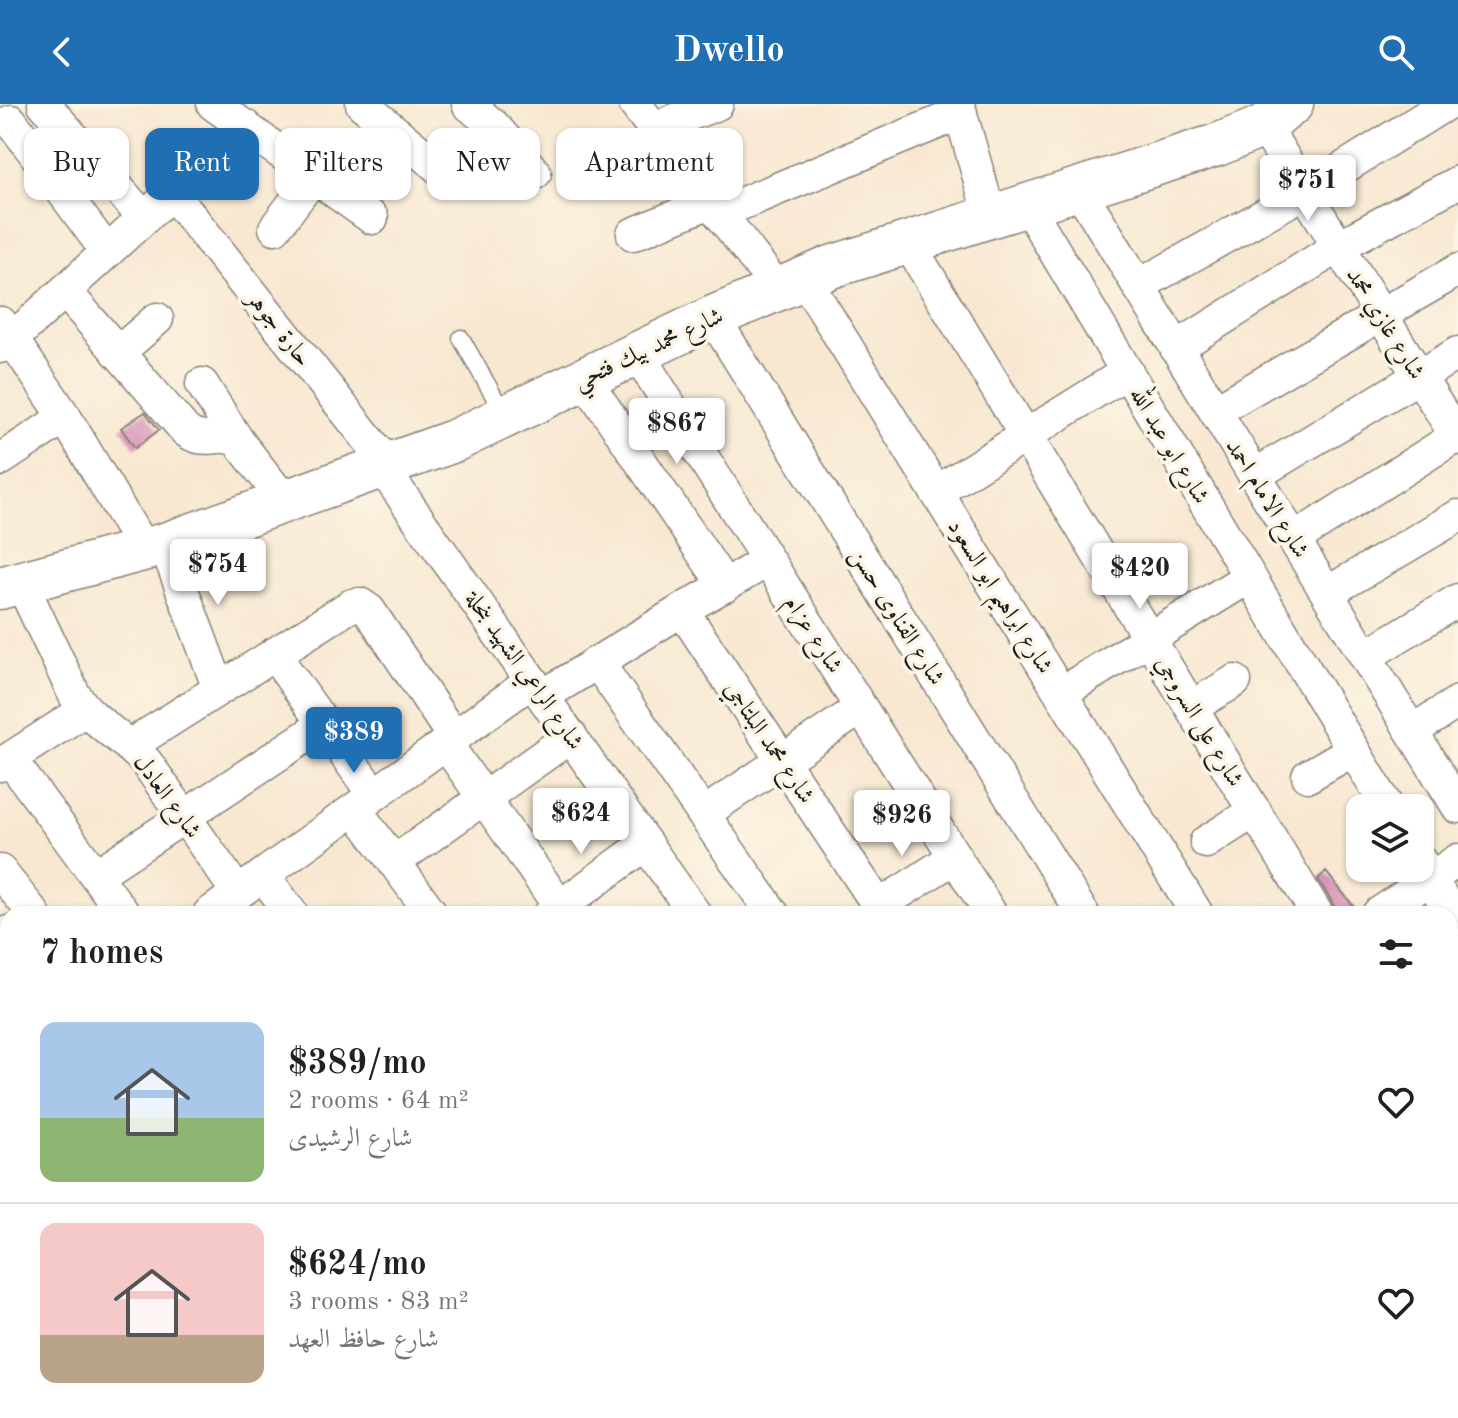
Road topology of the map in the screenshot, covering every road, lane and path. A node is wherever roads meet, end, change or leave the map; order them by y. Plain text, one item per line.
1 (44, 104) edge
2 (213, 104) edge
3 (362, 104) edge
4 (468, 104) edge
5 (717, 104) edge
6 (1446, 104) edge
7 (959, 109) edge
8 (1278, 115) edge
9 (644, 116) edge
10 (11, 121) dead end
11 (245, 126) joint
12 (496, 128) edge
13 (275, 147) edge
14 (427, 158) edge
15 (1458, 182) edge
16 (1079, 189) junction
17 (1305, 192) junction
18 (164, 200) edge
19 (177, 200) edge
20 (296, 200) edge
21 (348, 200) edge
22 (715, 207) junction
23 (1008, 210) junction
24 (144, 218) junction
25 (372, 218) dead end
26 (275, 228) dead end
27 (633, 234) dead end
28 (907, 241) junction
29 (1339, 246) junction
30 (107, 252) junction
31 (1458, 270) edge
32 (791, 283) junction
33 (1138, 286) junction
34 (65, 291) junction
35 (1381, 314) junction
36 (713, 317) junction
37 (157, 319) dead end
38 (4, 336) edge
39 (461, 338) dead end
40 (1176, 348) junction
41 (118, 353) junction
42 (637, 353) junction
43 (1458, 353) edge
44 (1127, 372) junction
45 (1419, 376) junction
46 (584, 378) junction
47 (202, 384) dead end
48 (1215, 411) junction
49 (65, 417) junction
50 (506, 417) junction
51 (1026, 435) junction
52 (1457, 437) edge
53 (238, 441) junction
54 (0, 460) edge
55 (384, 465) junction
56 (1255, 475) junction
57 (936, 492) junction
58 (284, 500) junction
59 (1458, 516) edge
60 (1294, 539) junction
61 (154, 547) junction
62 (767, 561) junction
63 (1249, 577) junction
64 (10, 585) edge
65 (725, 586) junction
66 (1327, 593) junction
67 (1458, 600) edge
68 (682, 610) junction
69 (1149, 638) junction
70 (274, 654) junction
71 (1366, 656) junction
72 (597, 662) junction
73 (1235, 681) dead end
74 (537, 688) junction
75 (219, 689) junction
76 (1061, 693) junction
77 (1458, 702) edge
78 (1192, 707) junction
79 (861, 708) junction
80 (85, 710) junction
81 (323, 725) junction
82 (1412, 731) junction
83 (571, 736) junction
84 (450, 741) junction
85 (131, 745) junction
86 (1353, 750) junction
87 (782, 760) junction
88 (5, 762) edge
89 (1308, 776) dead end
90 (1454, 792) edge
91 (1380, 794) edge
92 (484, 798) junction
93 (364, 802) junction
94 (1255, 811) junction
95 (703, 814) junction
96 (185, 817) junction
97 (1206, 842) dead end
98 (646, 844) junction
99 (955, 857) junction
100 (1458, 860) edge
101 (394, 862) junction
102 (1434, 867) edge
103 (0, 871) edge
104 (96, 875) junction
105 (1412, 882) edge
106 (1432, 882) edge
107 (251, 884) junction
108 (19, 906) edge
109 (118, 906) edge
110 (220, 906) edge
111 (281, 906) edge
112 (426, 906) edge
113 (554, 906) edge
114 (566, 906) edge
115 (689, 906) edge
116 (767, 906) edge
117 (879, 906) edge
118 (888, 906) edge
119 (986, 906) edge
120 (1078, 906) edge
121 (1192, 906) edge
122 (1312, 906) edge
123 (1387, 906) edge
124 (1447, 906) edge

1 - 24 street
2 - 11 street
3 - 14 street
4 - 12 street
5 - 9 street
6 - 17 street
7 - 22 street
7 - 23 street, شارع ابو عبد الله
8 - 16 street, شارع محمد بيك فتحي
8 - 17 street, شارع غازي محمد
9 - 22 street, شارع ابراهيم ابو السعود
10 - 30 street
11 - 13 street
15 - 29 street
16 - 23 street, شارع محمد بيك فتحي
16 - 33 street, شارع الامام احمد
17 - 29 street, شارع غازي محمد
17 - 33 street
18 - 24 street
19 - 55 street, حارة جوهر
20 - 26 street
21 - 25 street
22 - 27 street
22 - 32 street, شارع ابراهيم ابو السعود
23 - 28 street, شارع محمد بيك فتحي
23 - 44 street, شارع ابو عبد الله
24 - 30 street
28 - 32 street, شارع محمد بيك فتحي
28 - 51 street, شارع على السروجي
29 - 35 street, شارع غازي محمد
29 - 40 street
30 - 34 street
31 - 35 street
32 - 36 street, شارع محمد بيك فتحي
32 - 57 street, شارع ابراهيم ابو السعود
33 - 40 street, شارع الامام احمد
34 - 38 street
34 - 41 street
35 - 45 street, شارع غازي محمد
35 - 48 street
36 - 42 street, شارع محمد بيك فتحي
36 - 120 street, شارع القناوى حسن
37 - 41 street
38 - 49 street
39 - 50 lane
40 - 48 street, شارع الامام احمد
41 - 53 street
42 - 46 street, شارع محمد بيك فتحي
42 - 62 street, شارع عزام
43 - 45 street
44 - 51 street
44 - 63 street, شارع ابو عبد الله
45 - 52 street, شارع غازي محمد
45 - 56 street
46 - 50 street, شارع محمد بيك فتحي
46 - 65 street
47 - 53 street
48 - 56 street, شارع الامام احمد
49 - 54 street
49 - 61 street
50 - 55 street, شارع محمد بيك فتحي
51 - 57 street
51 - 69 street, شارع على السروجي
52 - 60 street
53 - 58 street
55 - 58 street, شارع محمد بيك فتحي
55 - 74 street, شارع الراعي الشهيد بنحلة
56 - 60 street, شارع الامام احمد
57 - 76 street, شارع ابراهيم ابو السعود
58 - 61 street, شارع محمد بيك فتحي
59 - 66 street
60 - 66 street, شارع الامام احمد
61 - 64 street, شارع محمد بيك فتحي
61 - 75 street
62 - 65 street
62 - 79 street, شارع عزام
63 - 69 street
63 - 86 street, شارع ابو عبد الله
64 - 80 street, شارع العادل
65 - 68 street
66 - 71 street, شارع الامام احمد
67 - 71 street
68 - 72 street
68 - 87 street, شارع محمد البلتاجي
69 - 76 street
69 - 78 street, شارع على السروجي
70 - 75 street
70 - 81 street
70 - 84 street
71 - 82 street, شارع الامام احمد
72 - 74 street
72 - 95 street
73 - 78 street
74 - 83 street, شارع الراعي الشهيد بنحلة
74 - 84 street
75 - 85 street
76 - 121 street, شارع ابراهيم ابو السعود
77 - 82 street
78 - 94 street, شارع على السروجي
79 - 87 street
79 - 99 street, شارع عزام
80 - 85 street, شارع العادل
80 - 88 street
81 - 93 street
81 - 96 street
82 - 90 street, شارع الامام احمد
83 - 92 street
83 - 98 street, شارع الراعي الشهيد بنحلة
84 - 92 street
84 - 93 street
85 - 96 street, شارع العادل
86 - 89 street
86 - 91 street, شارع ابو عبد الله
87 - 95 street
87 - 117 street, شارع محمد البلتاجي
88 - 104 street
92 - 101 street
92 - 113 street
93 - 101 street
93 - 107 street
94 - 97 street
94 - 122 street, شارع على السروجي
95 - 116 street
96 - 104 street
96 - 107 street, شارع العادل
98 - 114 street
98 - 115 street, شارع الراعي الشهيد بنحلة
99 - 118 street
99 - 119 street, شارع عزام
100 - 102 street
101 - 112 street
103 - 108 street
104 - 109 street
105 - 123 street
106 - 124 street
107 - 110 street
107 - 111 street, شارع العادل

